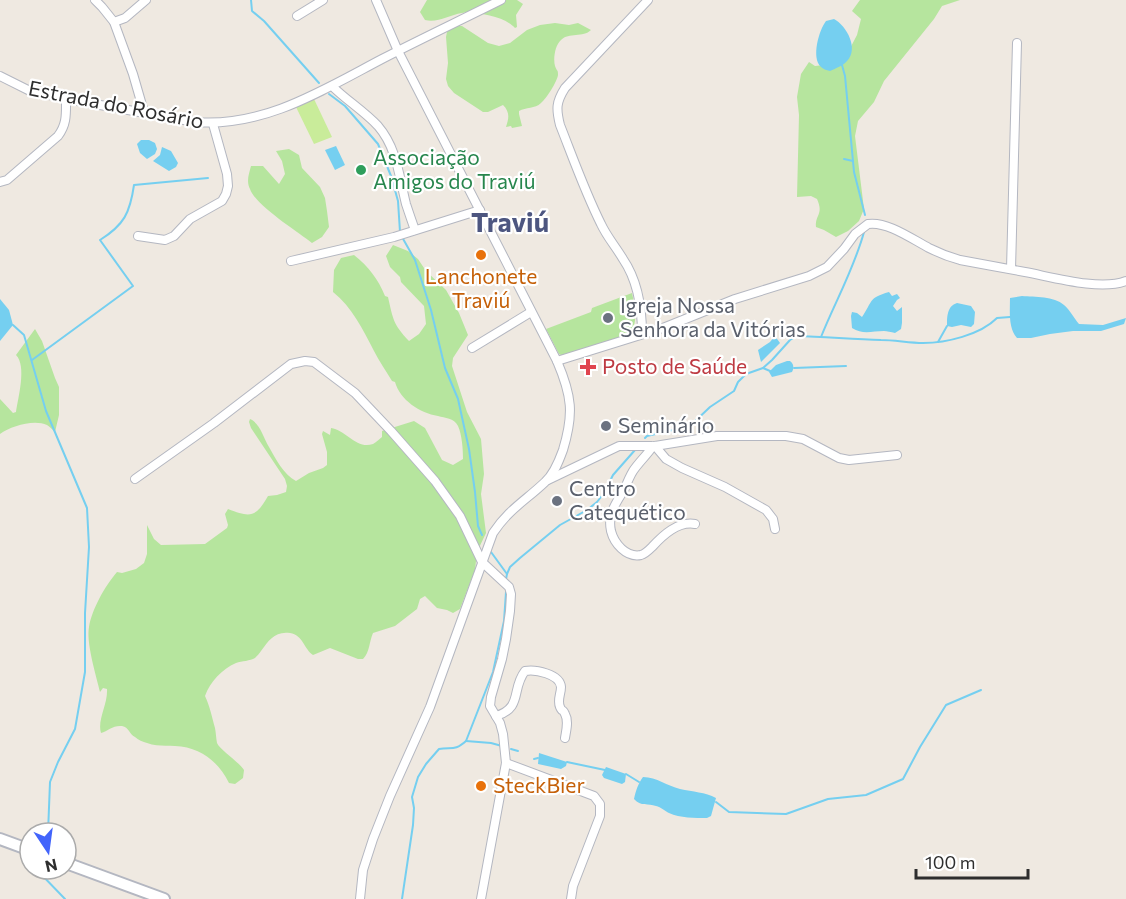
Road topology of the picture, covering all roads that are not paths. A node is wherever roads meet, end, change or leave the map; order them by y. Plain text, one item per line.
1 (95, 0) edge
2 (146, 0) edge
3 (323, 0) edge
4 (376, 0) edge
5 (501, 0) edge
6 (648, 0) edge
7 (297, 16) dead end
8 (114, 22) junction
9 (1017, 43) dead end
10 (398, 51) junction
11 (0, 75) edge
12 (332, 86) junction
13 (66, 99) junction
14 (144, 112) junction
15 (213, 124) junction
16 (0, 182) edge
17 (480, 210) junction
18 (416, 230) junction
19 (138, 236) dead end
20 (291, 261) dead end
21 (1011, 269) junction
22 (1126, 280) edge
23 (531, 312) junction
24 (642, 334) junction
25 (472, 348) dead end
26 (557, 361) junction
27 (654, 446) junction
28 (897, 455) dead end
29 (135, 479) dead end
30 (547, 481) junction
31 (695, 524) dead end
32 (775, 529) dead end
33 (482, 562) junction
34 (495, 716) junction
35 (565, 738) dead end
36 (506, 763) junction
37 (0, 839) edge
38 (18, 846) edge
39 (78, 867) edge
40 (164, 899) edge
41 (360, 899) edge
42 (480, 899) edge
43 (571, 899) edge

1 - 8 street
2 - 8 street
3 - 7 street
4 - 10 street
5 - 10 street, Estrada do Rosário
6 - 24 street
8 - 14 street
9 - 21 street
10 - 12 street, Estrada do Rosário
10 - 17 street
11 - 13 street, Estrada do Rosário
12 - 15 street, Estrada do Rosário
12 - 18 street
13 - 14 street, Estrada do Rosário
13 - 16 street
14 - 15 street, Estrada do Rosário
15 - 19 street
17 - 18 street
17 - 23 street
18 - 20 street
21 - 22 street
21 - 24 street
23 - 25 street
23 - 26 street
24 - 26 street
26 - 30 street
27 - 28 street
27 - 30 street
27 - 31 street
27 - 32 street
29 - 33 street
30 - 33 street
33 - 34 street
33 - 41 street
34 - 35 street
34 - 36 street
36 - 42 street
36 - 43 street
37 - 38 main road
39 - 40 main road

